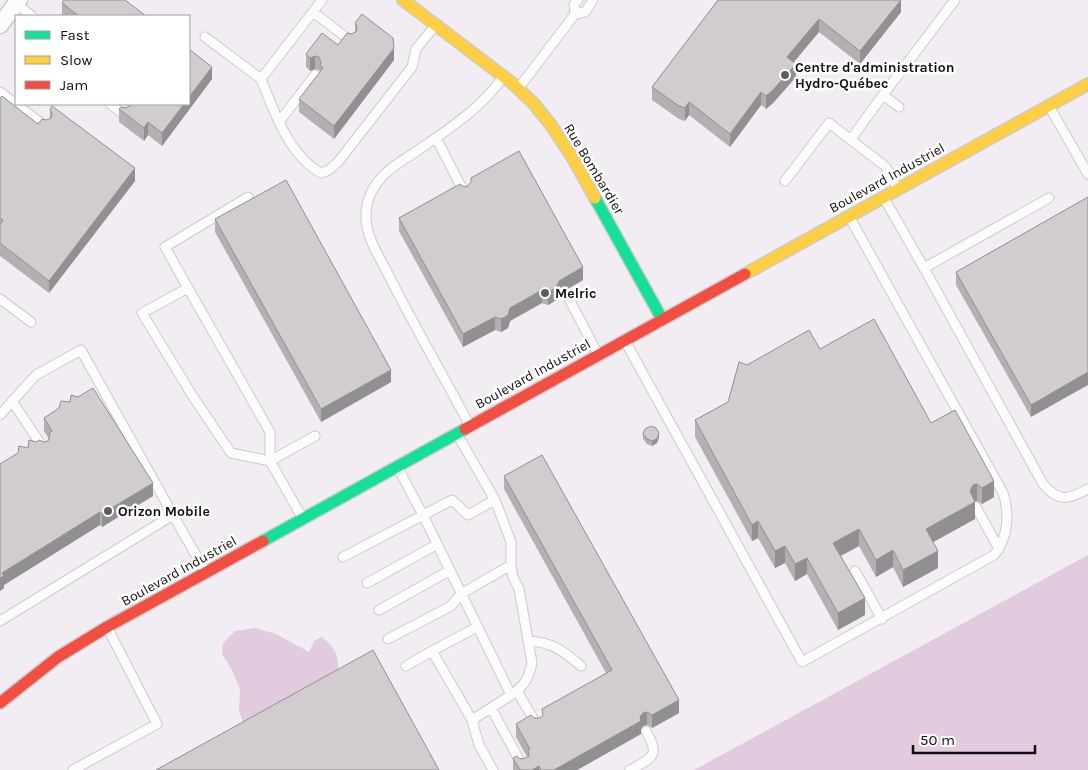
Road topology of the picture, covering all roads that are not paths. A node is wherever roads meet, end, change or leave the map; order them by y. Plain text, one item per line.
1 (322, 0) edge
2 (403, 0) edge
3 (578, 0) edge
4 (593, 0) edge
5 (955, 0) edge
6 (18, 2) edge
7 (313, 12) junction
8 (575, 14) junction
9 (31, 15) edge
10 (0, 25) edge
11 (436, 25) junction
12 (205, 37) dead end
13 (352, 41) edge
14 (315, 75) edge
15 (504, 77) junction
16 (261, 79) junction
17 (1088, 84) edge
18 (518, 89) junction
19 (0, 92) edge
20 (884, 96) junction
21 (15, 103) edge
22 (17, 105) edge
23 (111, 105) edge
24 (899, 106) dead end
25 (1049, 106) junction
26 (125, 115) edge
27 (279, 122) junction
28 (46, 127) edge
29 (436, 138) junction
30 (850, 139) junction
31 (1088, 174) edge
32 (785, 181) dead end
33 (898, 190) junction
34 (465, 194) edge
35 (248, 197) dead end
36 (884, 197) junction
37 (1049, 198) dead end
38 (849, 217) junction
39 (924, 268) junction
40 (188, 288) junction
41 (0, 299) edge
42 (569, 299) dead end
43 (662, 319) junction
44 (31, 322) dead end
45 (625, 341) junction
46 (599, 355) junction
47 (12, 401) junction
48 (0, 415) edge
49 (470, 426) junction
50 (457, 434) junction
51 (316, 436) dead end
52 (44, 449) edge
53 (270, 461) junction
54 (397, 467) junction
55 (1088, 489) edge
56 (495, 500) junction
57 (976, 507) edge
58 (173, 515) junction
59 (422, 515) junction
60 (303, 519) junction
61 (436, 545) junction
62 (999, 549) junction
63 (343, 557) dead end
64 (511, 565) junction
65 (449, 571) junction
66 (855, 571) dead end
67 (206, 574) junction
68 (366, 583) dead end
69 (461, 594) junction
70 (379, 610) dead end
71 (882, 619) junction
72 (0, 621) edge
73 (477, 627) junction
74 (107, 628) junction
75 (388, 639) dead end
76 (528, 641) junction
77 (432, 651) junction
78 (406, 666) dead end
79 (581, 666) dead end
80 (514, 693) junction
81 (0, 704) edge
82 (490, 708) junction
83 (472, 720) junction
84 (537, 725) edge
85 (646, 731) dead end
86 (523, 766) edge
87 (73, 770) edge
88 (493, 770) edge
89 (630, 770) edge

1 - 7 lane
2 - 11 street, Rue Bombardier
3 - 8 lane
4 - 8 lane
5 - 20 lane
6 - 9 lane
6 - 10 street
7 - 13 lane
7 - 16 lane
8 - 18 lane
11 - 15 street, Rue Bombardier
11 - 27 lane
12 - 16 lane
14 - 27 lane
15 - 18 street, Rue Bombardier
15 - 29 lane
16 - 27 lane
17 - 25 street, Boulevard Industriel
18 - 43 street, Rue Bombardier
19 - 21 lane
20 - 24 lane
20 - 30 lane
22 - 28 lane
23 - 26 lane
25 - 31 lane
25 - 33 street, Boulevard Industriel
29 - 34 lane
29 - 49 lane
30 - 32 lane
30 - 33 lane
33 - 36 street, Boulevard Industriel
35 - 40 lane
36 - 38 street, Boulevard Industriel
36 - 39 lane
37 - 39 lane
38 - 43 street, Boulevard Industriel
38 - 62 lane
39 - 55 lane
40 - 53 lane
40 - 53 lane
41 - 44 lane
42 - 46 lane
43 - 45 street, Boulevard Industriel
45 - 46 street, Boulevard Industriel
45 - 71 lane
46 - 49 street, Boulevard Industriel
47 - 48 lane
47 - 52 lane
47 - 58 lane
49 - 50 street, Boulevard Industriel
50 - 54 street, Boulevard Industriel
50 - 56 lane
51 - 53 lane
53 - 60 lane
54 - 59 lane
54 - 60 street, Boulevard Industriel
56 - 59 lane
56 - 64 lane
57 - 62 lane
58 - 67 lane
58 - 72 lane
59 - 61 lane
59 - 63 lane
60 - 67 street, Boulevard Industriel
61 - 65 lane
61 - 68 lane
62 - 71 lane
64 - 69 lane
64 - 76 lane
65 - 69 lane
65 - 70 lane
66 - 71 lane
67 - 74 street, Boulevard Industriel
69 - 73 lane
69 - 75 lane
73 - 77 lane
73 - 80 lane
74 - 81 street, Boulevard Industriel
74 - 87 lane
76 - 79 lane
76 - 80 lane
77 - 78 lane
77 - 83 lane
80 - 82 lane
80 - 84 lane
82 - 83 lane
82 - 86 lane
83 - 88 lane
85 - 89 lane

